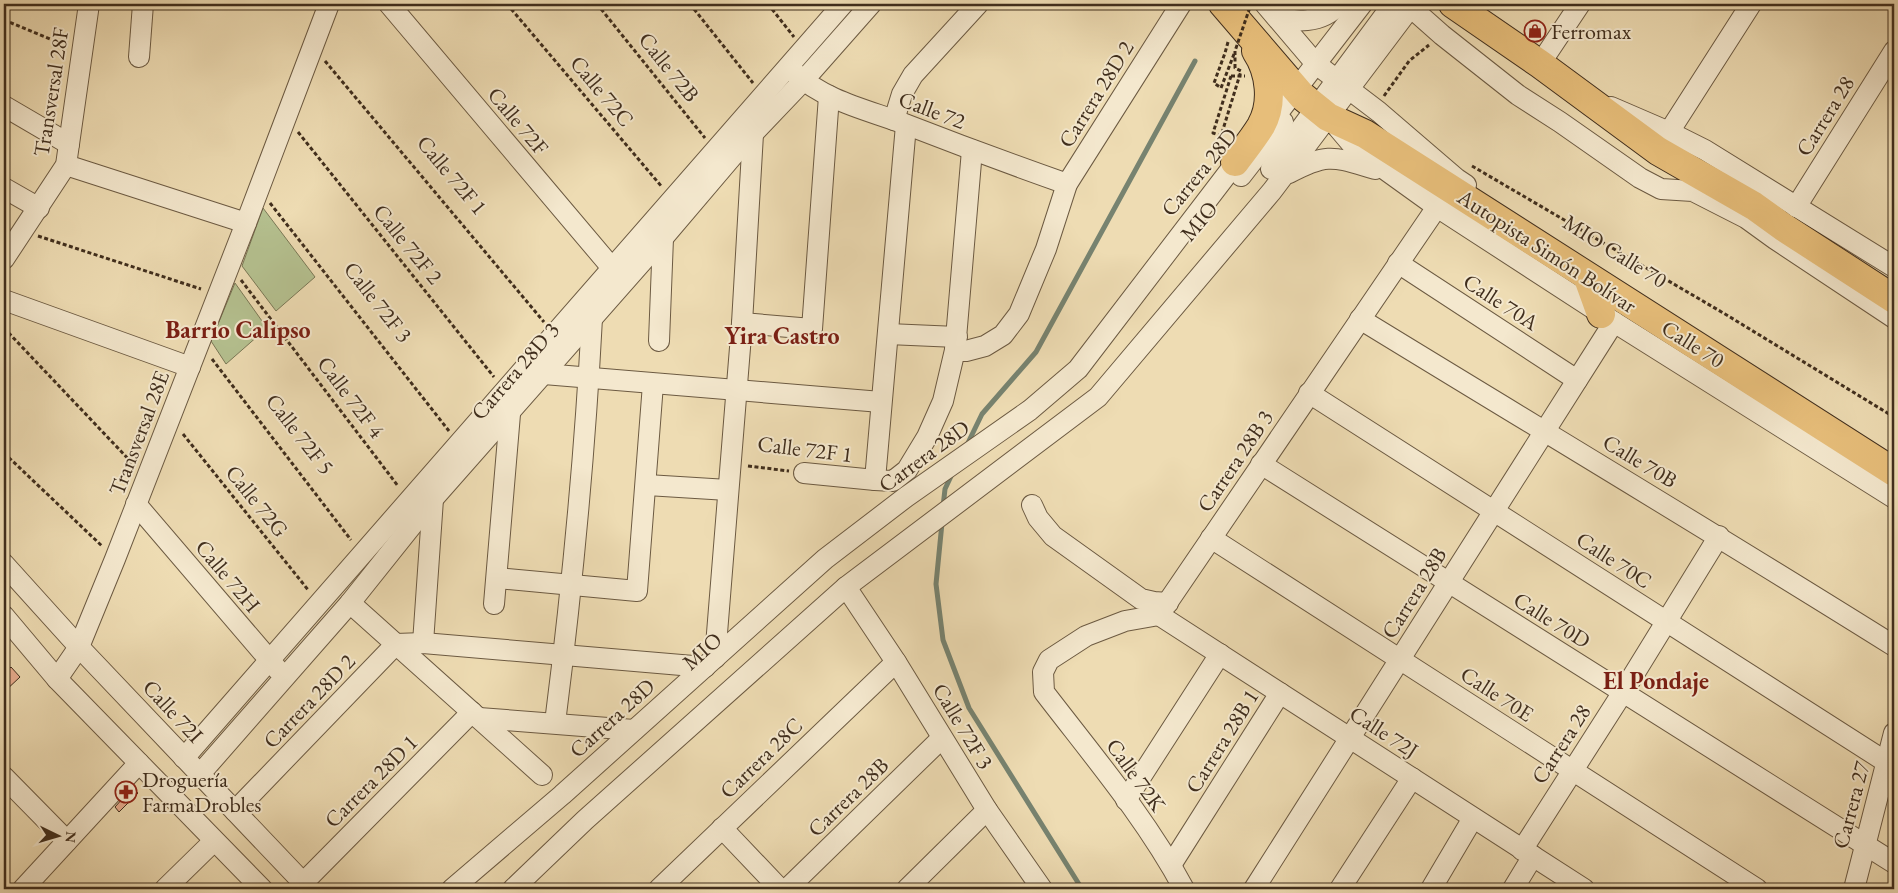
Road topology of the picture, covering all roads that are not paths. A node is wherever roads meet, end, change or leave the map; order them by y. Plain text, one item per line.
1 (89, 4) edge
2 (143, 4) edge
3 (329, 4) edge
4 (389, 4) edge
5 (843, 4) edge
6 (871, 4) edge
7 (978, 4) edge
8 (1181, 4) edge
9 (1265, 4) edge
10 (1339, 4) edge
11 (1362, 4) edge
12 (1454, 4) edge
13 (1580, 4) edge
14 (1751, 4) edge
15 (1406, 5) edge
16 (1237, 9) edge
17 (1894, 51) edge
18 (139, 57) dead end
19 (1540, 64) junction
20 (788, 66) junction
21 (1331, 75) junction
22 (803, 81) junction
23 (1582, 95) junction
24 (829, 96) junction
25 (1311, 102) junction
26 (4, 106) edge
27 (900, 122) junction
28 (1669, 132) junction
29 (741, 137) junction
30 (69, 144) junction
31 (972, 150) junction
32 (1235, 162) junction
33 (66, 165) junction
34 (1388, 173) junction
35 (1067, 184) junction
36 (4, 188) edge
37 (1272, 191) junction
38 (1436, 207) junction
39 (1796, 207) junction
40 (39, 208) junction
41 (246, 223) junction
42 (663, 238) junction
43 (4, 259) edge
44 (1398, 263) junction
45 (1894, 267) edge
46 (612, 268) junction
47 (1588, 278) junction
48 (1894, 299) edge
49 (4, 300) edge
50 (592, 318) junction
51 (1608, 318) junction
52 (1894, 318) edge
53 (1360, 319) junction
54 (742, 323) junction
55 (888, 334) junction
56 (659, 341) dead end
57 (956, 343) junction
58 (190, 367) junction
59 (544, 374) junction
60 (589, 379) junction
61 (1577, 380) junction
62 (654, 384) junction
63 (736, 390) junction
64 (1309, 394) junction
65 (881, 402) junction
66 (510, 414) junction
67 (1544, 432) junction
68 (1021, 436) junction
69 (1894, 457) edge
70 (1261, 464) junction
71 (1894, 472) edge
72 (804, 473) road end
73 (875, 480) junction
74 (646, 485) junction
75 (728, 490) junction
76 (1894, 498) edge
77 (434, 499) junction
78 (136, 504) junction
79 (1032, 505) dead end
80 (903, 512) junction
81 (1494, 512) junction
82 (1719, 536) junction
83 (1211, 538) junction
84 (4, 564) edge
85 (497, 578) junction
86 (1449, 582) junction
87 (571, 585) junction
88 (846, 586) junction
89 (350, 604) junction
90 (494, 604) dead end
91 (1164, 609) junction
92 (4, 616) edge
93 (1666, 622) junction
94 (423, 643) junction
95 (396, 644) junction
96 (1894, 646) edge
97 (79, 647) junction
98 (564, 654) junction
99 (1220, 654) junction
100 (1400, 660) junction
101 (269, 661) junction
102 (710, 662) junction
103 (896, 662) junction
104 (284, 677) junction
105 (57, 678) junction
106 (1623, 692) junction
107 (1280, 693) junction
108 (475, 715) junction
109 (555, 723) junction
110 (634, 730) junction
111 (1894, 734) edge
112 (942, 738) junction
113 (1351, 739) junction
114 (184, 758) junction
115 (139, 762) junction
116 (1890, 765) edge
117 (1573, 770) junction
118 (200, 774) junction
119 (542, 775) dead end
120 (4, 777) edge
121 (1412, 778) junction
122 (1126, 800) junction
123 (986, 810) junction
124 (235, 811) junction
125 (1473, 818) junction
126 (722, 828) junction
127 (67, 841) junction
128 (214, 841) junction
129 (1865, 845) junction
130 (1527, 853) junction
131 (1894, 863) edge
132 (1171, 865) junction
133 (306, 886) edge
134 (23, 889) edge
135 (166, 889) edge
136 (262, 889) edge
137 (452, 889) edge
138 (468, 889) edge
139 (498, 889) edge
140 (513, 889) edge
141 (659, 889) edge
142 (780, 889) edge
143 (787, 889) edge
144 (907, 889) edge
145 (1041, 889) edge
146 (1184, 889) edge
147 (1254, 889) edge
148 (1340, 889) edge
149 (1431, 889) edge
150 (1513, 889) edge
151 (1584, 889) edge
152 (1757, 889) edge
153 (1854, 889) edge

1 - 30 street, Transversal 28F
2 - 18 street
3 - 41 street, Transversal 28E
4 - 46 street, Calle 72F
5 - 20 street, Carrera 28D 3
6 - 22 street, Carrera 28D 3
7 - 27 street
8 - 35 street, Carrera 28D 2
9 - 10 street
9 - 21 street
11 - 21 street, Carrera 28D
12 - 19 highway
13 - 19 street
14 - 28 street
15 - 21 street, Carrera 28D
15 - 52 street
16 - 25 highway, Autopista Simón Bolívar
16 - 32 highway
17 - 39 street, Carrera 28
19 - 23 highway
20 - 22 street, Calle 72
20 - 29 street, Carrera 28D 3
21 - 25 street, Carrera 28D
21 - 25 street, MIO
21 - 69 street, MIO Calle 70
22 - 24 street, Calle 72
22 - 29 street, Carrera 28D 3
23 - 28 street
23 - 48 highway
24 - 27 street, Calle 72
24 - 54 street
25 - 32 street, Carrera 28D
25 - 34 street, Calle 70
25 - 37 street, Carrera 28D
25 - 47 highway, Autopista Simón Bolívar
25 - 68 street, MIO
26 - 30 street
27 - 31 street, Calle 72
27 - 55 street
28 - 39 street
29 - 42 street, Carrera 28D 3
29 - 46 street, Carrera 28D 3
29 - 54 street
30 - 33 street, Transversal 28F
31 - 35 street, Calle 72
31 - 57 street, Calle 72F 1
32 - 68 street, Carrera 28D
33 - 40 street, Transversal 28F
33 - 41 street
34 - 37 street
34 - 38 street, Calle 70
35 - 57 street, Carrera 28D 2
36 - 40 street
37 - 68 street, Carrera 28D
38 - 44 street, Carrera 28B 3
38 - 51 street, Calle 70
39 - 45 street
40 - 43 street, Transversal 28F
41 - 58 street, Transversal 28E
42 - 50 street, Carrera 28D 3
42 - 56 street
44 - 53 street, Carrera 28B 3
44 - 61 street, Calle 70A
46 - 101 street, Carrera 28D 3
47 - 51 highway
47 - 71 highway, Autopista Simón Bolívar
49 - 58 street
50 - 59 street, Carrera 28D 3
50 - 60 street
51 - 61 street, Carrera 28B
51 - 76 street, Calle 70
53 - 64 street, Carrera 28B 3
53 - 67 street, Calle 70B
54 - 63 street
55 - 57 street, Carrera 28D 2
55 - 65 street
57 - 73 street, Calle 72F 1
58 - 78 street, Transversal 28E
59 - 60 street
59 - 66 street, Carrera 28D 3
60 - 62 street
60 - 87 street
61 - 67 street, Carrera 28B
62 - 63 street
62 - 74 street
63 - 65 street
63 - 75 street
64 - 70 street, Carrera 28B 3
64 - 81 street, Calle 70C
65 - 73 street
66 - 77 street, Carrera 28D 3
66 - 85 street
67 - 81 street, Carrera 28B
67 - 82 street, Calle 70B
68 - 80 street, Carrera 28D
68 - 80 street
68 - 88 street, Carrera 28D
70 - 83 street, Carrera 28B 3
70 - 86 street, Calle 70D
72 - 73 street, Calle 72F 1
74 - 75 street
74 - 87 street
75 - 102 street
77 - 89 street, Carrera 28D 3
77 - 94 street
78 - 97 street, Transversal 28E
78 - 101 street, Calle 72H
79 - 91 street
80 - 102 street, Carrera 28D
80 - 138 street, MIO
80 - 139 street, MIO
81 - 86 street, Carrera 28B
81 - 93 street, Calle 70C
82 - 93 street, Carrera 28
82 - 96 street, Calle 70B
83 - 91 street, Carrera 28B 3
83 - 100 street, Calle 70E
84 - 97 street, Calle 72I
85 - 87 street
85 - 90 street
86 - 100 street, Carrera 28B
86 - 106 street, Calle 70D
87 - 98 street
88 - 103 street, Calle 72F 3
88 - 140 street, Carrera 28D
89 - 95 street
89 - 104 street, Carrera 28D 3
91 - 99 street, Calle 72J
91 - 122 street, Calle 72K
92 - 105 street
93 - 106 street, Carrera 28
93 - 116 street, Calle 70C
94 - 95 street
94 - 98 street
95 - 108 street
95 - 124 street, Carrera 28D 2
97 - 105 street, Transversal 28E
97 - 114 street, Calle 72I
98 - 102 street
98 - 109 street
99 - 107 street, Calle 72J
99 - 122 street
100 - 113 street, Carrera 28B
100 - 117 street, Calle 70E
101 - 104 street, Calle 72H
101 - 114 street, Carrera 28D 3
102 - 110 street, Carrera 28D
103 - 112 street, Calle 72F 3
103 - 126 street, Carrera 28C
104 - 118 street, Carrera 28D 3
105 - 115 street
106 - 117 street, Carrera 28
106 - 129 street, Calle 70D
107 - 113 street, Calle 72J
107 - 132 street, Carrera 28B 1
108 - 109 street
108 - 119 street
108 - 133 street, Carrera 28D 1
109 - 110 street
110 - 137 street, Carrera 28D
111 - 116 street, Carrera 27
112 - 123 street, Calle 72F 3
112 - 143 street, Carrera 28B
113 - 121 street, Calle 72J
113 - 147 street, Carrera 28B
114 - 118 street, Calle 72I
115 - 127 street
115 - 128 street
116 - 129 street, Carrera 27
117 - 130 street, Carrera 28
117 - 152 street, Calle 70E
118 - 124 street, Calle 72I
120 - 127 street
121 - 125 street, Calle 72J
121 - 148 street
122 - 132 street, Calle 72K
123 - 144 street
123 - 145 street, Calle 72F 3
124 - 133 street, Calle 72I
125 - 130 street, Calle 72J
125 - 149 street
126 - 141 street, Carrera 28C
126 - 142 street
127 - 134 street
128 - 135 street
128 - 136 street
129 - 131 street, Calle 70D
129 - 153 street, Carrera 27
130 - 150 street, Carrera 28
130 - 151 street, Calle 72J
132 - 146 street, Calle 72K

